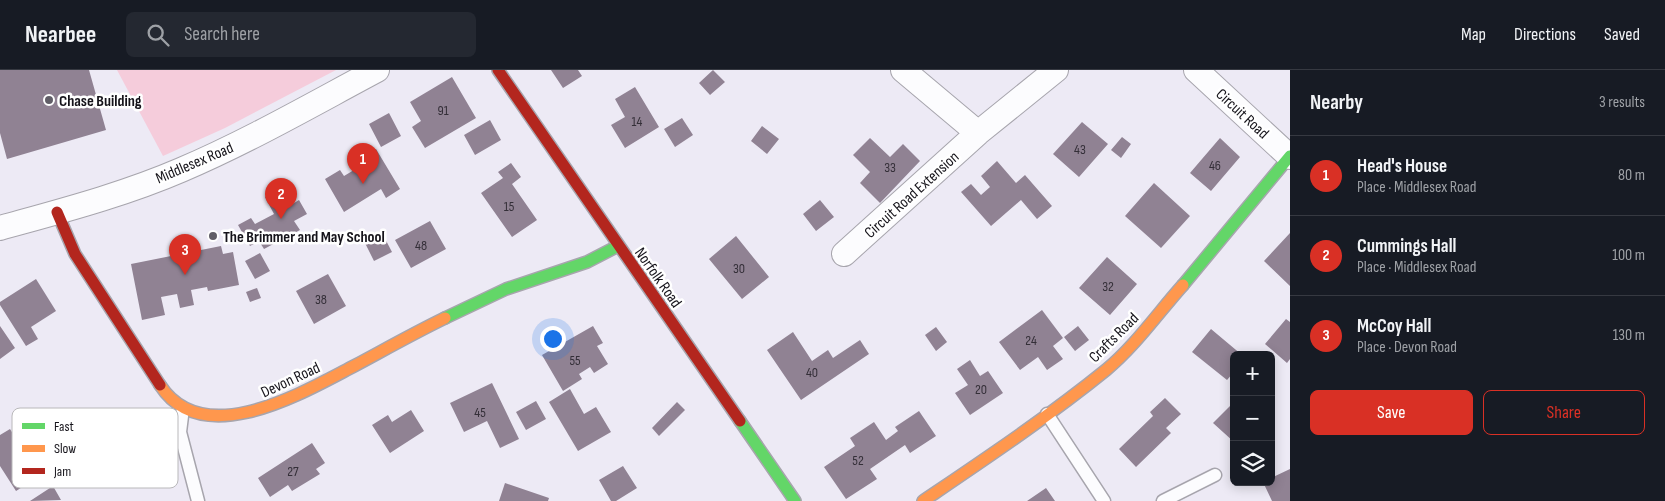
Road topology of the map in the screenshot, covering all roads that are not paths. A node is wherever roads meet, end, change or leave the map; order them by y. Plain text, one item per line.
1 (378, 70) edge
2 (498, 70) edge
3 (903, 70) edge
4 (1056, 70) edge
5 (1196, 70) edge
6 (978, 134) junction
7 (1290, 157) edge
8 (57, 212) junction
9 (0, 228) edge
10 (618, 246) junction
11 (844, 254) dead end
12 (183, 408) junction
13 (1047, 414) junction
14 (1215, 474) dead end
15 (198, 501) edge
16 (795, 501) edge
17 (923, 501) edge
18 (1104, 501) edge
19 (1162, 501) edge

1 - 8 street, Middlesex Road
2 - 10 street, Norfolk Road
3 - 6 street
4 - 6 street
5 - 7 street, Circuit Road
6 - 11 street, Circuit Road Extension
7 - 13 street, Crafts Road
8 - 9 street, Middlesex Road
8 - 12 street, Devon Road
10 - 12 street, Devon Road
10 - 16 street, Norfolk Road
12 - 15 lane
13 - 17 street, Crafts Road
13 - 18 lane
14 - 19 lane

